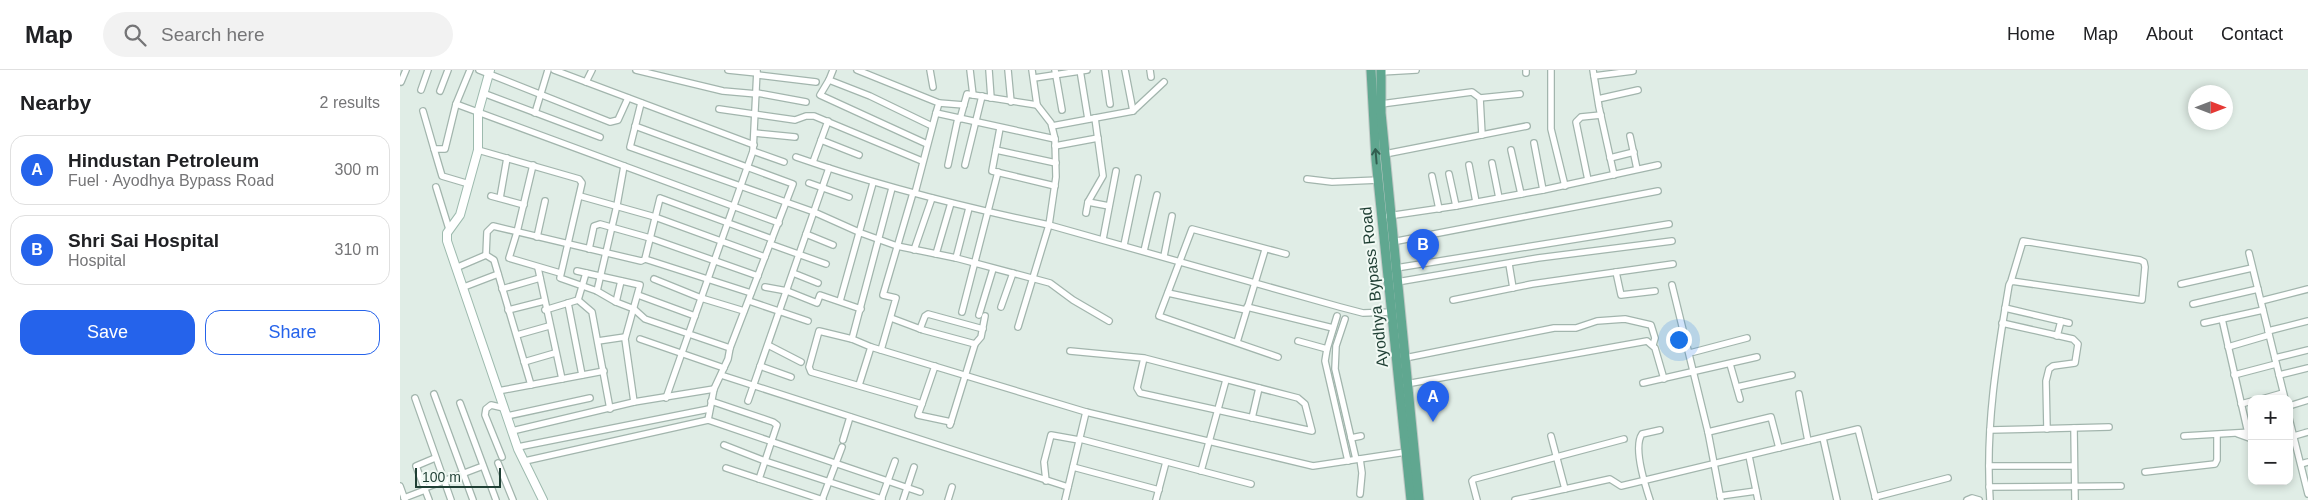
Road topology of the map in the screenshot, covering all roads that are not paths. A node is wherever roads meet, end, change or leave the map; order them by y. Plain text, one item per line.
1 (406, 70) edge
2 (428, 70) edge
3 (448, 70) edge
4 (470, 70) edge
5 (479, 70) edge
6 (539, 70) edge
7 (554, 70) edge
8 (592, 70) edge
9 (636, 70) edge
10 (728, 70) edge
11 (833, 70) edge
12 (856, 70) edge
13 (930, 70) edge
14 (970, 70) edge
15 (989, 70) edge
16 (1008, 70) edge
17 (1032, 70) edge
18 (1087, 70) edge
19 (1105, 70) edge
20 (1125, 70) edge
21 (1150, 70) edge
22 (1371, 70) edge
23 (1416, 70) edge
24 (1552, 70) edge
25 (1080, 71) edge
26 (1382, 71) edge
27 (1634, 71) edge
28 (490, 72) edge
29 (548, 72) edge
30 (757, 73) edge
31 (1055, 73) edge
32 (1594, 73) edge
33 (1034, 78) junction
34 (1151, 78) dead end
35 (829, 80) junction
36 (401, 82) edge
37 (586, 82) junction
38 (816, 82) dead end
39 (1164, 82) dead end
40 (933, 87) dead end
41 (421, 90) dead end
42 (1638, 90) dead end
43 (440, 91) dead end
44 (483, 93) junction
45 (541, 94) junction
46 (757, 94) junction
47 (1520, 94) dead end
48 (973, 95) junction
49 (982, 96) junction
50 (628, 98) junction
51 (991, 98) junction
52 (1480, 98) junction
53 (1598, 99) junction
54 (806, 102) dead end
55 (1011, 102) junction
56 (641, 103) junction
57 (939, 103) junction
58 (456, 104) junction
59 (964, 104) junction
60 (1110, 104) dead end
61 (1381, 104) junction
62 (1037, 105) junction
63 (719, 109) dead end
64 (423, 110) dead end
65 (1062, 110) dead end
66 (1133, 111) junction
67 (478, 113) junction
68 (535, 113) junction
69 (936, 113) junction
70 (1600, 114) junction
71 (756, 115) junction
72 (1095, 118) junction
73 (959, 119) junction
74 (1088, 119) junction
75 (828, 121) junction
76 (974, 123) junction
77 (635, 126) junction
78 (932, 126) junction
79 (1052, 126) junction
80 (1527, 126) dead end
81 (1000, 128) junction
82 (755, 133) junction
83 (1482, 135) junction
84 (1630, 136) dead end
85 (600, 137) dead end
86 (795, 137) dead end
87 (1098, 138) junction
88 (1055, 139) junction
89 (821, 140) junction
90 (1534, 142) dead end
91 (927, 144) junction
92 (1055, 146) junction
93 (754, 148) junction
94 (434, 149) junction
95 (478, 150) junction
96 (996, 150) junction
97 (1512, 150) dead end
98 (1634, 152) junction
99 (1384, 154) junction
100 (859, 155) dead end
101 (796, 157) dead end
102 (507, 158) junction
103 (1610, 158) junction
104 (922, 161) junction
105 (784, 162) dead end
106 (813, 162) junction
107 (1056, 163) junction
108 (1492, 163) dead end
109 (948, 165) dead end
110 (965, 165) dead end
111 (1469, 165) dead end
112 (1658, 165) dead end
113 (533, 166) junction
114 (624, 166) junction
115 (746, 168) junction
116 (829, 168) junction
117 (1637, 170) junction
118 (998, 172) junction
119 (1448, 174) dead end
120 (1614, 175) junction
121 (1103, 176) junction
122 (1432, 176) dead end
123 (1138, 178) dead end
124 (1307, 179) dead end
125 (1378, 180) junction
126 (1588, 180) junction
127 (809, 183) dead end
128 (873, 183) junction
129 (468, 184) junction
130 (436, 186) dead end
131 (740, 186) junction
132 (1055, 186) junction
133 (1565, 186) junction
134 (822, 188) junction
135 (892, 188) junction
136 (1543, 190) junction
137 (1658, 191) dead end
138 (914, 193) junction
139 (1521, 194) junction
140 (1157, 195) dead end
141 (491, 196) dead end
142 (580, 196) junction
143 (849, 197) dead end
144 (500, 198) junction
145 (932, 198) junction
146 (1499, 198) junction
147 (545, 201) dead end
148 (1088, 202) junction
149 (1476, 202) junction
150 (786, 203) junction
151 (951, 203) junction
152 (524, 205) junction
153 (617, 205) junction
154 (733, 205) junction
155 (1109, 206) junction
156 (1456, 206) junction
157 (968, 208) junction
158 (1439, 209) junction
159 (814, 212) junction
160 (989, 212) junction
161 (1086, 213) dead end
162 (1172, 216) dead end
163 (1387, 216) junction
164 (655, 217) junction
165 (779, 223) junction
166 (727, 224) junction
167 (1669, 224) dead end
168 (1049, 225) junction
169 (611, 227) junction
170 (450, 229) junction
171 (517, 232) junction
172 (861, 233) junction
173 (806, 234) junction
174 (537, 237) junction
175 (650, 238) junction
176 (878, 240) junction
177 (1103, 240) junction
178 (721, 241) junction
179 (1672, 241) dead end
180 (771, 242) junction
181 (1390, 243) junction
182 (567, 244) junction
183 (833, 245) dead end
184 (1124, 245) junction
185 (897, 246) junction
186 (589, 249) junction
187 (914, 250) junction
188 (1265, 250) junction
189 (1144, 251) junction
190 (605, 253) junction
191 (936, 254) junction
192 (1286, 254) dead end
193 (2249, 254) dead end
194 (486, 255) junction
195 (799, 255) junction
196 (1164, 256) junction
197 (765, 257) junction
198 (956, 258) junction
199 (715, 259) junction
200 (645, 260) junction
201 (1180, 261) junction
202 (826, 264) dead end
203 (976, 264) junction
204 (1509, 264) junction
205 (1673, 264) dead end
206 (458, 267) junction
207 (538, 268) junction
208 (2252, 268) junction
209 (993, 269) junction
210 (577, 271) dead end
211 (1616, 272) junction
212 (586, 273) junction
213 (792, 273) junction
214 (1013, 273) junction
215 (498, 274) junction
216 (560, 274) junction
217 (1395, 275) junction
218 (600, 276) junction
219 (758, 276) junction
220 (1032, 277) junction
221 (540, 278) junction
222 (654, 279) dead end
223 (708, 279) junction
224 (621, 281) junction
225 (2010, 281) junction
226 (1256, 282) junction
227 (818, 284) dead end
228 (2181, 284) dead end
229 (1672, 285) dead end
230 (581, 286) junction
231 (464, 287) junction
232 (765, 287) dead end
233 (1513, 288) junction
234 (2258, 289) junction
235 (2308, 289) edge
236 (502, 290) junction
237 (597, 291) junction
238 (787, 291) junction
239 (1655, 291) dead end
240 (751, 293) junction
241 (1168, 293) junction
242 (638, 295) junction
243 (701, 298) junction
244 (578, 300) junction
245 (1453, 300) dead end
246 (544, 301) junction
247 (749, 301) junction
248 (840, 301) junction
249 (2261, 301) junction
250 (616, 302) junction
251 (568, 303) junction
252 (2193, 304) dead end
253 (1001, 307) dead end
254 (2005, 308) junction
255 (634, 309) junction
256 (861, 309) junction
257 (1247, 309) junction
258 (508, 310) junction
259 (545, 310) junction
260 (780, 310) junction
261 (2263, 310) junction
262 (744, 311) junction
263 (962, 312) dead end
264 (695, 316) junction
265 (1337, 316) dead end
266 (1395, 316) junction
267 (891, 318) junction
268 (1345, 318) dead end
269 (2222, 319) junction
270 (808, 321) dead end
271 (1109, 321) dead end
272 (2061, 321) junction
273 (2308, 321) edge
274 (2002, 323) junction
275 (2069, 323) dead end
276 (2204, 323) dead end
277 (550, 326) junction
278 (1018, 326) dead end
279 (1333, 328) junction
280 (920, 329) junction
281 (982, 329) junction
282 (2269, 333) junction
283 (689, 334) junction
284 (517, 336) junction
285 (2057, 336) junction
286 (625, 337) junction
287 (1747, 338) dead end
288 (640, 339) dead end
289 (852, 339) junction
290 (598, 341) junction
291 (1298, 341) dead end
292 (1237, 342) junction
293 (975, 344) junction
294 (1653, 345) junction
295 (768, 346) junction
296 (2228, 346) junction
297 (871, 347) junction
298 (730, 348) junction
299 (1327, 349) junction
300 (881, 350) junction
301 (2308, 350) edge
302 (1070, 351) dead end
303 (682, 352) junction
304 (555, 353) junction
305 (1690, 353) junction
306 (1278, 357) dead end
307 (1757, 357) dead end
308 (1144, 358) junction
309 (1405, 358) junction
310 (2275, 361) junction
311 (524, 362) junction
312 (801, 362) dead end
313 (1730, 364) junction
314 (760, 366) junction
315 (935, 366) junction
316 (724, 368) junction
317 (1335, 368) junction
318 (2308, 368) edge
319 (604, 371) junction
320 (1328, 372) junction
321 (1694, 373) junction
322 (582, 375) junction
323 (721, 375) junction
324 (1792, 375) dead end
325 (2234, 375) junction
326 (2279, 375) junction
327 (965, 376) junction
328 (791, 377) dead end
329 (1664, 379) junction
330 (562, 380) junction
331 (1226, 380) junction
332 (1643, 383) dead end
333 (1403, 384) junction
334 (531, 385) junction
335 (754, 385) junction
336 (860, 385) junction
337 (1737, 387) junction
338 (1259, 388) junction
339 (714, 389) junction
340 (498, 392) junction
341 (434, 394) dead end
342 (1799, 394) dead end
343 (2284, 395) edge
344 (415, 398) dead end
345 (590, 398) dead end
346 (666, 398) junction
347 (1740, 399) dead end
348 (2308, 400) edge
349 (711, 401) junction
350 (748, 401) dead end
351 (634, 402) junction
352 (2248, 402) edge
353 (460, 403) dead end
354 (922, 404) junction
355 (2241, 404) junction
356 (2293, 405) edge
357 (504, 408) junction
358 (610, 409) junction
359 (709, 409) junction
360 (1218, 410) junction
361 (1086, 412) junction
362 (507, 416) junction
363 (850, 418) junction
364 (1252, 418) junction
365 (708, 420) junction
366 (2109, 427) dead end
367 (2248, 427) edge
368 (2074, 428) junction
369 (2047, 429) junction
370 (1660, 430) dead end
371 (1990, 430) junction
372 (512, 431) junction
373 (1708, 432) junction
374 (2308, 432) edge
375 (2248, 433) edge
376 (2238, 434) junction
377 (2217, 435) junction
378 (1361, 436) dead end
379 (1551, 436) dead end
380 (2184, 436) dead end
381 (1351, 438) junction
382 (1823, 438) junction
383 (2248, 438) edge
384 (2293, 438) edge
385 (1079, 440) junction
386 (1624, 440) dead end
387 (2293, 440) edge
388 (1808, 441) junction
389 (771, 442) junction
390 (1210, 442) junction
391 (724, 445) dead end
392 (518, 447) junction
393 (1779, 448) junction
394 (1406, 452) junction
395 (1749, 456) junction
396 (502, 457) dead end
397 (1557, 457) junction
398 (435, 458) junction
399 (1358, 459) junction
400 (1348, 460) junction
401 (895, 461) dead end
402 (525, 462) junction
403 (765, 462) junction
404 (836, 462) junction
405 (1166, 462) junction
406 (2308, 462) edge
407 (498, 463) dead end
408 (1713, 464) junction
409 (2301, 464) junction
410 (483, 466) junction
411 (1989, 466) junction
412 (2074, 466) junction
413 (914, 467) dead end
414 (1073, 467) junction
415 (726, 468) dead end
416 (1201, 471) junction
417 (2145, 472) dead end
418 (464, 474) junction
419 (2306, 476) edge
420 (1948, 478) dead end
421 (759, 479) junction
422 (1644, 480) junction
423 (444, 481) junction
424 (829, 481) junction
425 (888, 481) junction
426 (1046, 481) junction
427 (1251, 484) dead end
428 (2074, 485) junction
429 (400, 486) edge
430 (2121, 486) dead end
431 (907, 487) junction
432 (952, 487) dead end
433 (1068, 487) junction
434 (1989, 488) junction
435 (425, 489) junction
436 (1565, 489) junction
437 (1159, 490) junction
438 (1756, 490) junction
439 (920, 492) dead end
440 (1360, 494) dead end
441 (2308, 494) edge
442 (1721, 498) edge
443 (1876, 498) edge
444 (405, 499) edge
445 (429, 500) edge
446 (451, 500) edge
447 (473, 500) edge
448 (496, 500) edge
449 (513, 500) edge
450 (543, 500) edge
451 (823, 500) edge
452 (882, 500) edge
453 (903, 500) edge
454 (948, 500) edge
455 (1065, 500) edge
456 (1156, 500) edge
457 (1411, 500) edge
458 (1419, 500) edge
459 (1477, 500) edge
460 (1515, 500) edge
461 (1650, 500) edge
462 (1758, 500) edge
463 (1838, 500) edge
464 (1967, 500) edge
465 (1979, 500) edge
466 (1990, 500) edge
467 (2075, 500) edge

1 - 36 street
2 - 41 street
3 - 43 street
4 - 58 street
5 - 28 street
6 - 29 street
7 - 37 street
8 - 37 street
9 - 46 street
10 - 30 street
11 - 35 street
12 - 57 street
13 - 40 street
14 - 48 street
15 - 51 street
16 - 55 street
17 - 33 street
18 - 25 street
19 - 60 street
20 - 66 street
21 - 34 street
125 -> 22 main road, Ayodhya Bypass Road
23 - 26 street
24 - 133 street
25 - 31 street
25 - 74 street
26 - 61 main road, Ayodhya Bypass Road
27 - 32 street
28 - 44 street
28 - 45 street
29 - 45 street
30 - 38 street
30 - 46 street
31 - 33 street
31 - 65 street
32 - 53 street
33 - 62 street
35 - 78 street
35 - 91 street
37 - 50 street
39 - 66 street
42 - 53 street
44 - 67 street
44 - 68 street
45 - 50 street
45 - 68 street
46 - 54 street
46 - 71 street
47 - 52 street
48 - 49 street
48 - 59 street
49 - 51 street
49 - 76 street
50 - 56 street
51 - 55 street
52 - 61 street
52 - 83 street
53 - 70 street
55 - 62 street
56 - 77 street
56 - 93 street
57 - 59 street
57 - 69 street
58 - 67 street
58 - 94 street
59 - 73 street
61 - 99 main road, Ayodhya Bypass Road
62 - 79 street
63 - 71 street
64 - 94 street
66 - 72 street
67 - 95 street
67 - 114 street
68 - 85 street
69 - 73 street
69 - 78 street
70 - 103 street
70 - 126 street
71 - 75 street
71 - 82 street
72 - 74 street
72 - 87 street
73 - 76 street
73 - 109 street
74 - 79 street
75 - 89 street
75 - 104 street
76 - 81 street
76 - 110 street
77 - 115 street
77 - 131 street
78 - 91 street
79 - 88 street
80 - 83 street
81 - 88 street
81 - 96 street
82 - 86 street
82 - 93 street
83 - 99 street
84 - 98 street
87 - 92 street
87 - 121 street
88 - 92 street
89 - 100 street
89 - 106 street
90 - 136 street
91 - 104 street
92 - 107 street
93 - 105 street
93 - 115 street
94 - 129 street
95 - 102 street
95 - 129 street
96 - 107 street
96 - 118 street
97 - 139 street
98 - 103 street
98 - 117 street
99 - 163 main road, Ayodhya Bypass Road
101 - 106 street
102 - 113 street
102 - 144 street
103 - 120 street
104 - 138 street
106 - 116 street
107 - 132 street
108 - 146 street
111 - 149 street
112 - 117 street
113 - 142 street
113 - 152 street
114 - 153 street
114 - 154 street
115 - 131 street
115 - 150 street
116 - 128 street
116 - 134 street
117 - 120 street
118 - 132 street
118 - 160 street
119 - 156 street
120 - 126 street
121 - 148 street
121 - 155 street
122 - 158 street
123 - 184 street
124 - 125 street
125 - 163 main road, Ayodhya Bypass Road
126 - 133 street
127 - 134 street
128 - 135 street
128 - 172 street
129 - 170 street
130 - 170 street
131 - 150 street
131 - 154 street
132 - 168 street
133 - 136 street
134 - 143 street
134 - 159 street
135 - 138 street
135 - 176 street
136 - 139 street
137 - 181 street
138 - 145 street
138 - 185 street
139 - 146 street
140 - 189 street
141 - 144 street
142 - 153 street
142 - 182 street
144 - 152 street
145 - 151 street
145 - 187 street
146 - 149 street
147 - 174 street
148 - 155 street
148 - 161 street
149 - 156 street
150 - 159 street
150 - 165 street
151 - 157 street
151 - 191 street
152 - 171 street
153 - 164 street
153 - 169 street
154 - 165 street
154 - 166 street
155 - 177 street
156 - 158 street
157 - 160 street
157 - 198 street
158 - 163 street
159 - 172 street
159 - 173 street
160 - 168 street
160 - 203 street
162 - 196 street
163 - 181 main road, Ayodhya Bypass Road
164 - 166 street
164 - 175 street
164 - 178 street
165 - 180 street
166 - 178 street
166 - 180 street
167 - 217 street
168 - 177 street
168 - 220 street
169 - 175 street
169 - 186 street
169 - 190 street
170 - 206 street
171 - 174 street
171 - 194 street
171 - 207 street
172 - 176 street
172 - 248 street
173 - 183 street
173 - 195 street
174 - 182 street
175 - 199 street
175 - 200 street
176 - 185 street
176 - 256 street
177 - 184 street
178 - 197 street
178 - 199 street
179 - 204 street
180 - 195 street
180 - 197 street
181 - 217 main road, Ayodhya Bypass Road
182 - 186 street
182 - 216 street
184 - 189 street
185 - 187 street
185 - 267 street
186 - 190 street
187 - 191 street
188 - 192 street
188 - 201 street
188 - 226 street
189 - 196 street
190 - 200 street
190 - 218 street
191 - 198 street
193 - 208 street
194 - 206 street
194 - 215 street
195 - 202 street
195 - 213 street
196 - 201 street
197 - 219 street
198 - 203 street
199 - 219 street
199 - 223 street
200 - 223 street
201 - 226 street
201 - 241 street
203 - 209 street
203 - 263 street
204 - 217 street
204 - 233 street
205 - 211 street
206 - 231 street
207 - 216 street
207 - 221 street
208 - 228 street
208 - 234 street
209 - 214 street
209 - 281 street
210 - 212 street
211 - 233 street
211 - 239 street
212 - 218 street
212 - 230 street
213 - 227 street
213 - 238 street
214 - 220 street
214 - 253 street
215 - 231 street
215 - 236 street
216 - 230 street
217 - 266 main road, Ayodhya Bypass Road
218 - 224 street
218 - 237 street
219 - 240 street
220 - 271 street
220 - 278 street
221 - 236 street
221 - 246 street
222 - 243 street
223 - 240 street
223 - 243 street
224 - 242 street
224 - 250 street
225 - 225 street
225 - 254 street
226 - 257 street
226 - 266 street
229 - 305 street
230 - 237 street
230 - 244 street
231 - 340 street
232 - 238 street
233 - 245 street
234 - 249 street
234 - 252 street
235 - 249 street
236 - 258 street
237 - 250 street
238 - 248 street
238 - 260 street
240 - 247 street
241 - 257 street
241 - 292 street
242 - 255 street
242 - 264 street
243 - 262 street
243 - 264 street
244 - 251 street
244 - 290 street
246 - 258 street
246 - 259 street
247 - 260 street
247 - 262 street
248 - 256 street
249 - 261 street
250 - 255 street
251 - 259 street
251 - 322 street
254 - 272 street
254 - 274 street
255 - 283 street
255 - 286 street
256 - 289 street
257 - 279 street
257 - 292 street
258 - 284 street
259 - 277 street
260 - 270 street
260 - 295 street
261 - 269 street
261 - 282 street
262 - 298 street
264 - 283 street
265 - 279 street
266 - 309 main road, Ayodhya Bypass Road
266 - 333 main road, Ayodhya Bypass Road
267 - 280 street
267 - 300 street
268 - 317 street
269 - 276 street
269 - 296 street
272 - 275 street
272 - 285 street
273 - 282 street
274 - 285 street
274 - 371 street
277 - 284 street
277 - 304 street
279 - 299 street
280 - 281 street
280 - 293 street
281 - 293 street
282 - 296 street
282 - 310 street
283 - 298 street
283 - 303 street
284 - 311 street
285 - 369 street
286 - 290 street
286 - 351 street
287 - 305 street
288 - 303 street
289 - 297 street
289 - 336 street
290 - 319 street
291 - 299 street
292 - 306 street
293 - 327 street
294 - 309 street
294 - 329 street
294 - 333 street
295 - 312 street
295 - 314 street
296 - 325 street
297 - 300 street
297 - 336 street
298 - 316 street
299 - 320 street
300 - 315 street
301 - 310 street
302 - 308 street
303 - 316 street
303 - 346 street
304 - 311 street
304 - 330 street
305 - 321 street
307 - 313 street
308 - 331 street
308 - 360 street
309 - 333 main road, Ayodhya Bypass Road
310 - 325 street
310 - 326 street
311 - 334 street
313 - 321 street
313 - 337 street
314 - 328 street
314 - 335 street
315 - 327 street
315 - 354 street
316 - 323 street
317 - 320 street
317 - 381 street
318 - 326 street
319 - 322 street
319 - 358 street
320 - 400 street
321 - 329 street
321 - 373 street
322 - 330 street
323 - 335 street
323 - 339 street
324 - 337 street
325 - 355 street
326 - 343 street
327 - 354 street
327 - 361 street
329 - 332 street
330 - 334 street
331 - 338 street
331 - 360 street
333 - 394 main road, Ayodhya Bypass Road
333 - 458 main road, Ayodhya Bypass Road
334 - 340 street
335 - 350 street
335 - 363 street
336 - 354 street
337 - 347 street
338 - 364 street
338 - 364 street
339 - 346 street
339 - 349 street
340 - 357 street
341 - 418 street
342 - 388 street
344 - 398 street
345 - 362 street
346 - 351 street
348 - 356 street
349 - 359 street
349 - 389 street
351 - 358 street
352 - 355 street
353 - 410 street
355 - 367 street
357 - 362 street
357 - 396 street
358 - 372 street
359 - 365 street
359 - 392 street
360 - 364 street
360 - 390 street
361 - 385 street
361 - 390 street
362 - 372 street
363 - 404 street
363 - 426 street
365 - 389 street
365 - 402 street
366 - 368 street
368 - 369 street
368 - 412 street
369 - 371 street
370 - 422 street
371 - 411 street
372 - 392 street
373 - 393 street
373 - 408 street
374 - 384 street
375 - 376 street
376 - 377 street
376 - 383 street
377 - 380 street
377 - 417 street
378 - 381 street
379 - 397 street
381 - 399 street
382 - 388 street
382 - 443 street
382 - 463 street
385 - 405 street
385 - 414 street
385 - 426 street
386 - 397 street
387 - 409 street
388 - 393 street
389 - 403 street
389 - 404 street
390 - 400 street
390 - 416 street
391 - 403 street
392 - 402 street
393 - 395 street
394 - 399 street
394 - 457 main road, Ayodhya Bypass Road
395 - 408 street
395 - 438 street
397 - 436 street
397 - 459 street
398 - 423 street
398 - 435 street
399 - 400 street
399 - 440 street
401 - 425 street
402 - 450 street
403 - 421 street
403 - 424 street
404 - 424 street
404 - 425 street
405 - 416 street
405 - 437 street
406 - 409 street
407 - 449 street
408 - 422 street
408 - 442 street
409 - 419 street
410 - 418 street
410 - 448 street
411 - 412 street
411 - 434 street
412 - 428 street
413 - 431 street
414 - 433 street
414 - 437 street
415 - 421 street
416 - 427 street
418 - 423 street
418 - 447 street
419 - 441 street
420 - 443 street
421 - 451 street
422 - 436 street
422 - 461 street
423 - 435 street
423 - 446 street
424 - 451 street
424 - 452 street
425 - 431 street
425 - 452 street
426 - 433 street
428 - 430 street
428 - 434 street
428 - 467 street
429 - 444 street
431 - 439 street
431 - 453 street
432 - 454 street
433 - 455 street
434 - 466 street
435 - 444 street
435 - 445 street
436 - 460 street
437 - 456 street
438 - 442 street
438 - 462 street
464 - 465 street

